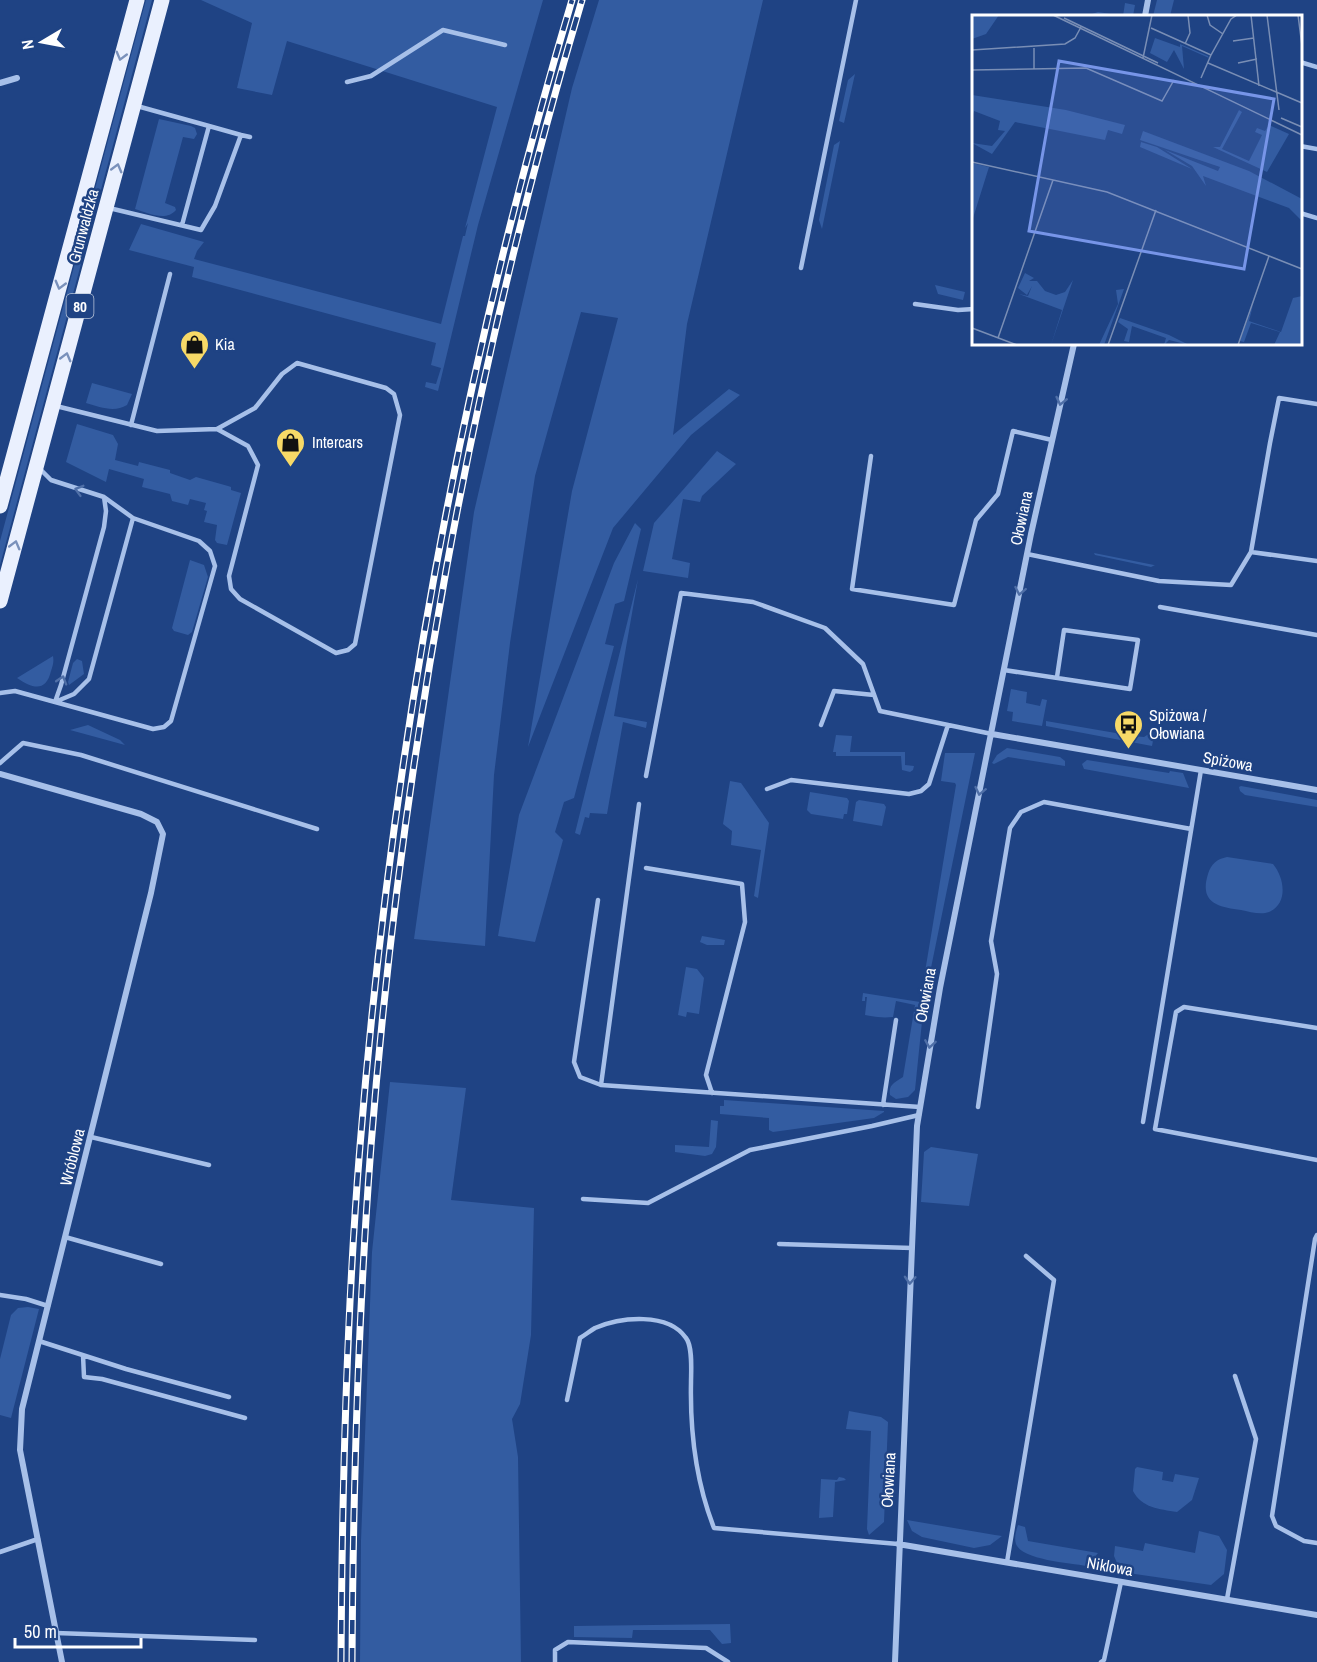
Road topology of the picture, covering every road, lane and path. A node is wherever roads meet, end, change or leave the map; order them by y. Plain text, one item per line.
1 (136, 0) edge
2 (162, 0) edge
3 (856, 0) edge
4 (1148, 0) edge
5 (1145, 15) edge
6 (505, 45) dead end
7 (1302, 63) edge
8 (1317, 67) edge
9 (17, 78) dead end
10 (347, 82) dead end
11 (0, 83) edge
12 (134, 105) junction
13 (209, 126) junction
14 (241, 135) junction
15 (250, 137) dead end
16 (1302, 146) edge
17 (1317, 149) edge
18 (106, 207) junction
19 (1302, 214) edge
20 (1317, 218) edge
21 (182, 225) junction
22 (801, 268) dead end
23 (170, 274) dead end
24 (915, 304) dead end
25 (972, 309) edge
26 (1074, 345) edge
27 (1317, 404) edge
28 (53, 405) junction
29 (131, 425) junction
30 (217, 429) junction
31 (1052, 440) junction
32 (871, 456) dead end
33 (37, 466) junction
34 (104, 497) junction
35 (0, 506) edge
36 (133, 518) junction
37 (1251, 552) junction
38 (1027, 554) junction
39 (1317, 561) edge
40 (0, 601) edge
41 (1160, 607) dead end
42 (1317, 634) edge
43 (1004, 669) junction
44 (1057, 677) junction
45 (0, 693) edge
46 (874, 694) junction
47 (55, 702) junction
48 (821, 725) dead end
49 (948, 725) junction
50 (992, 734) junction
51 (0, 763) edge
52 (1201, 770) junction
53 (0, 774) edge
54 (646, 776) dead end
55 (767, 789) dead end
56 (1317, 790) edge
57 (639, 804) dead end
58 (1191, 829) junction
59 (316, 830) dead end
60 (646, 868) dead end
61 (598, 900) dead end
62 (896, 1020) dead end
63 (1317, 1028) edge
64 (601, 1085) junction
65 (712, 1093) junction
66 (883, 1105) junction
67 (920, 1107) junction
68 (978, 1107) dead end
69 (919, 1115) junction
70 (1143, 1122) dead end
71 (91, 1137) junction
72 (1317, 1160) edge
73 (209, 1165) dead end
74 (583, 1199) dead end
75 (1317, 1235) edge
76 (66, 1237) junction
77 (779, 1244) dead end
78 (912, 1248) junction
79 (1026, 1256) dead end
80 (161, 1264) dead end
81 (0, 1295) edge
82 (48, 1306) junction
83 (39, 1341) junction
84 (83, 1355) junction
85 (1235, 1376) dead end
86 (229, 1397) dead end
87 (567, 1400) dead end
88 (245, 1418) dead end
89 (38, 1539) junction
90 (1317, 1543) edge
91 (898, 1544) junction
92 (0, 1552) edge
93 (1007, 1562) junction
94 (1121, 1582) junction
95 (1227, 1599) junction
96 (1317, 1615) edge
97 (56, 1633) junction
98 (255, 1640) dead end
99 (62, 1662) edge
100 (555, 1662) edge
101 (728, 1662) edge
102 (895, 1662) edge
103 (1101, 1662) edge

1 -> 35 main road, Grunwaldzka / 80
2 - 12 main road, Grunwaldzka / 80
3 - 22 lane
4 - 5 street
6 - 10 lane
7 - 8 lane
9 - 11 street
12 - 13 lane
18 -> 12 main road, Grunwaldzka / 80
13 - 14 lane
13 - 21 lane
14 - 15 lane
14 - 21 lane
16 - 17 lane
18 - 21 lane
28 -> 18 main road, Grunwaldzka / 80
19 - 20 lane
23 - 29 lane
24 - 25 lane
26 -> 31 street, Ołowiana
27 - 37 lane
28 - 29 lane
28 - 33 main road, Grunwaldzka / 80
29 - 30 lane
30 - 30 lane
31 - 32 lane
31 - 38 street, Ołowiana
34 -> 33 lane
40 -> 33 main road, Grunwaldzka / 80
34 - 36 lane
47 -> 34 lane
36 - 47 lane
36 - 47 lane
37 - 38 lane
37 - 39 lane
38 -> 43 street, Ołowiana
41 - 42 lane
43 - 44 lane
43 - 50 street, Ołowiana
44 - 44 lane
45 - 47 lane
46 - 48 lane
46 - 49 lane
46 - 54 lane
49 - 50 lane
49 - 55 lane
50 - 52 street, Spiżowa
50 -> 67 street, Ołowiana
51 - 59 lane
52 - 56 street, Spiżowa
52 - 58 lane
53 - 71 street, Wróblowa
57 - 64 lane
58 - 68 lane
58 - 70 lane
60 - 65 lane
61 - 64 lane
62 - 66 lane
63 - 72 lane
64 - 65 lane
65 - 66 lane
66 - 67 lane
67 - 69 street, Ołowiana
69 - 74 lane
69 - 78 street, Ołowiana
71 - 73 lane
71 - 76 street, Wróblowa
75 - 90 lane
76 - 80 lane
76 - 82 street, Wróblowa
77 - 78 lane
78 -> 91 street, Ołowiana
79 - 93 lane
81 - 82 lane
82 - 83 street, Wróblowa
83 - 84 lane
83 - 89 street, Wróblowa
84 - 86 lane
84 - 88 lane
85 - 95 lane
87 - 91 lane
89 - 92 lane
89 - 97 street, Wróblowa
91 - 93 street, Niklowa
91 - 102 street, Ołowiana
93 - 94 street, Niklowa
94 - 95 street, Niklowa
94 - 103 lane
95 - 96 street, Niklowa
97 - 98 lane
97 - 99 street, Wróblowa
100 - 101 lane

